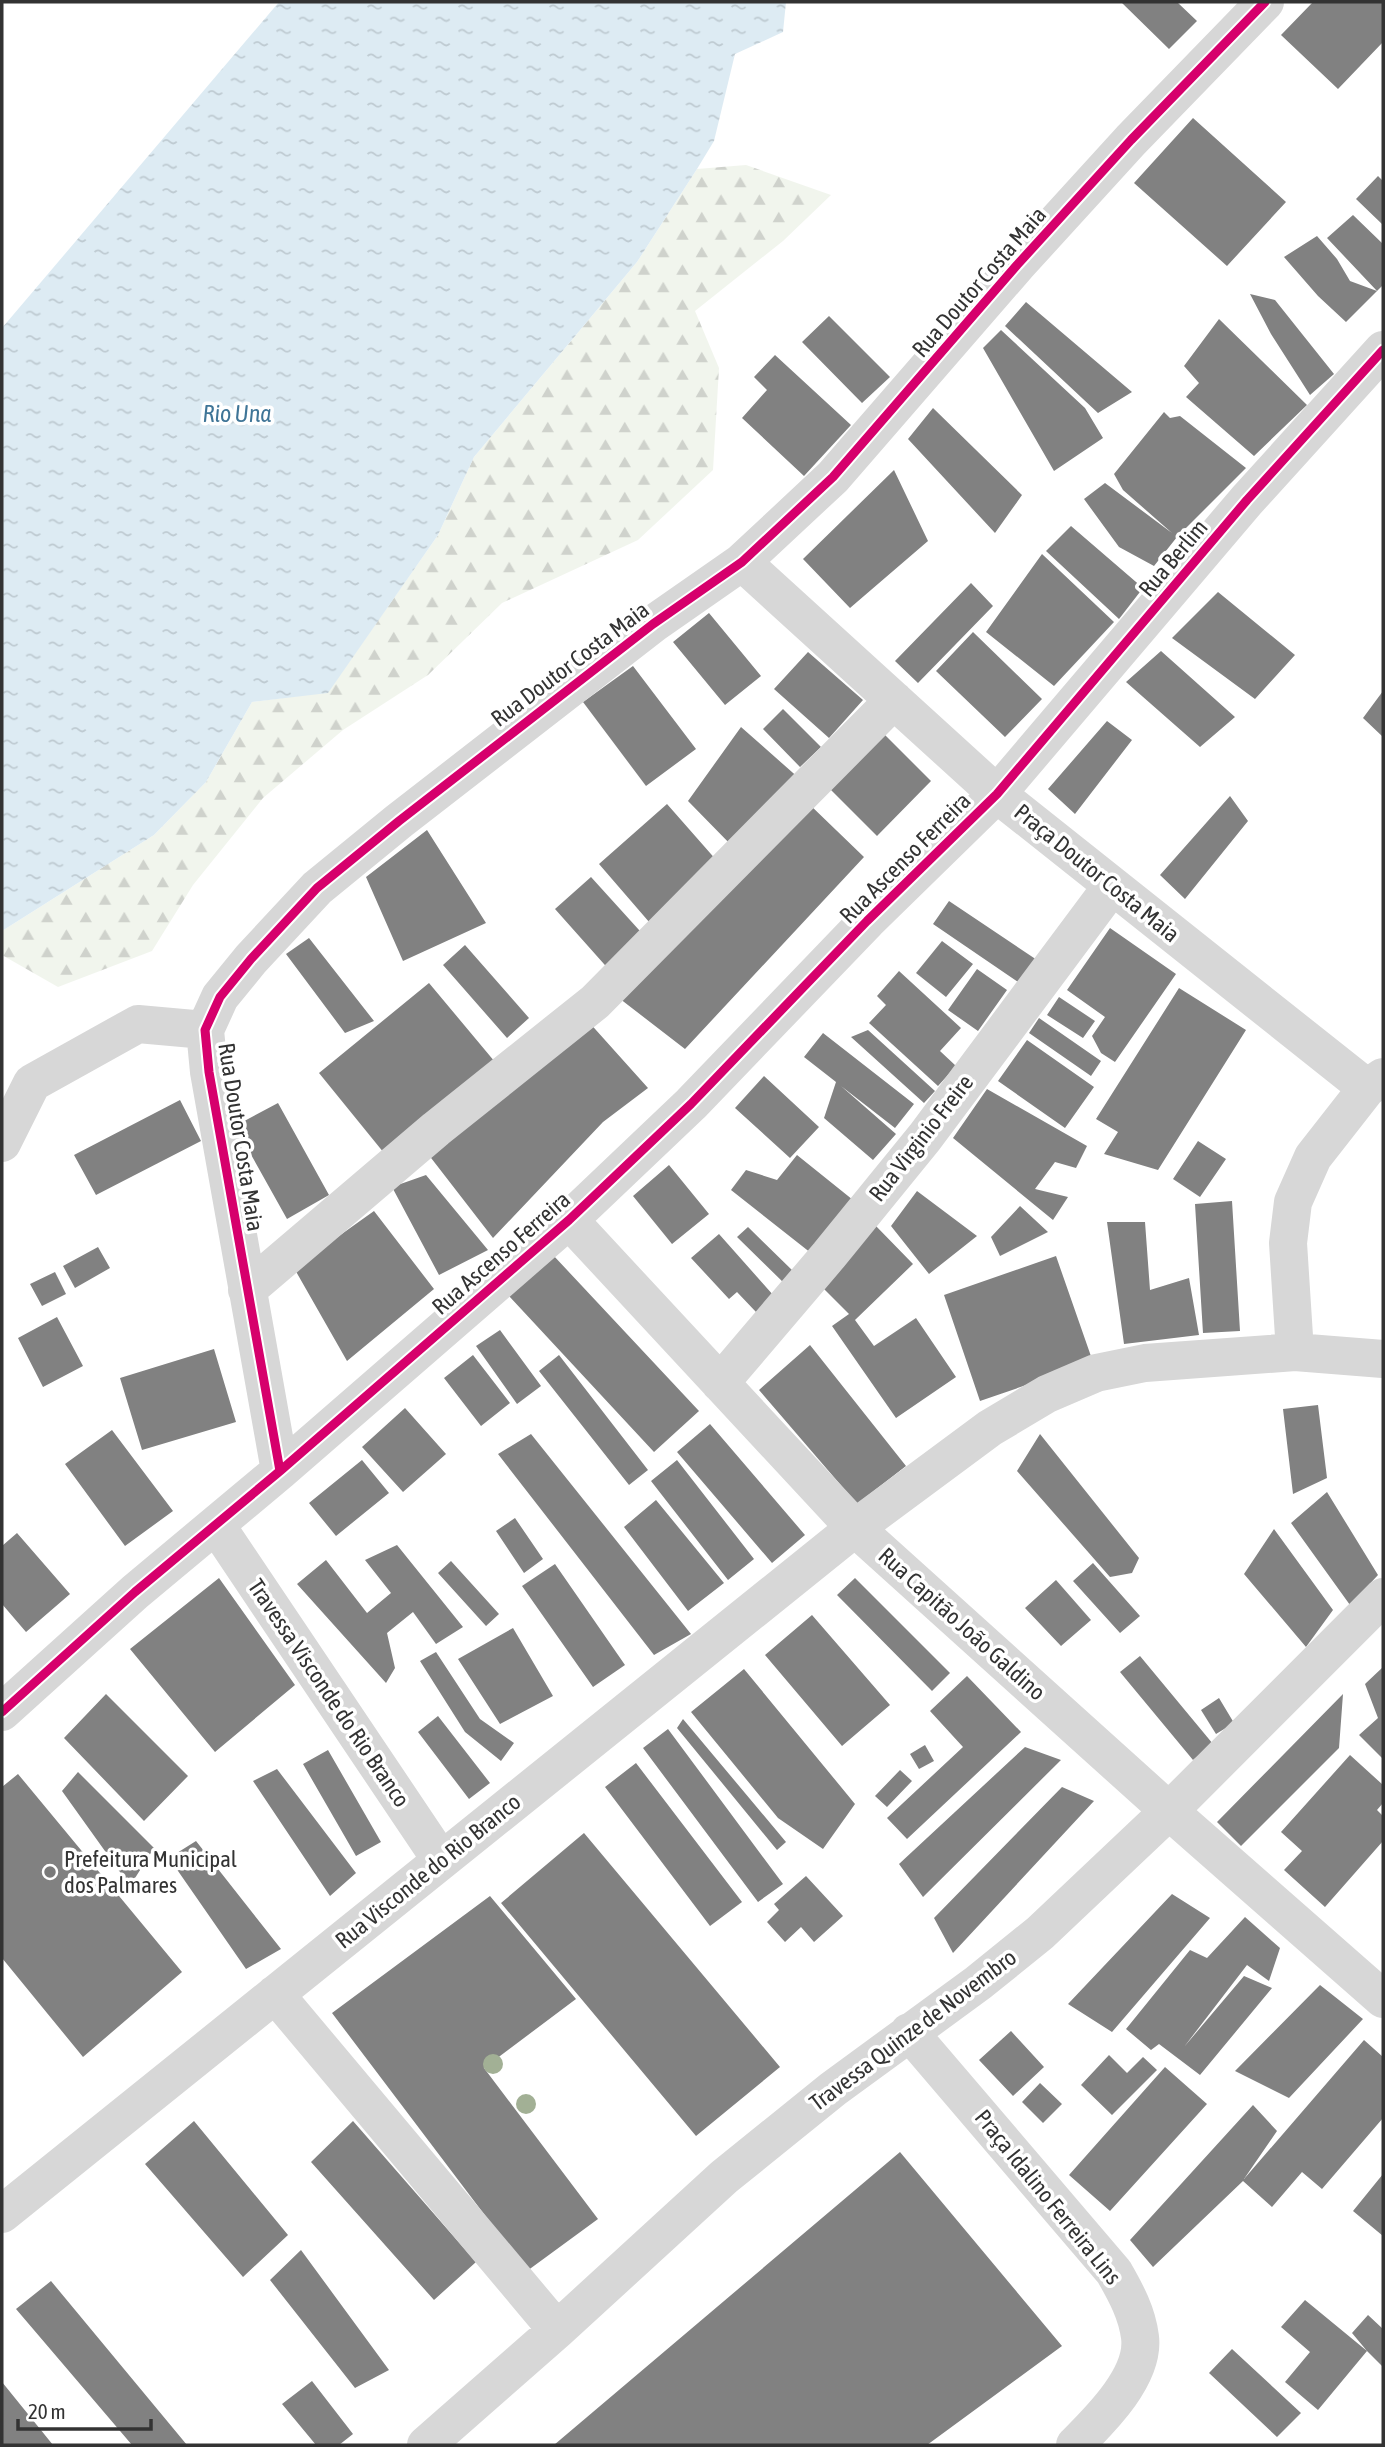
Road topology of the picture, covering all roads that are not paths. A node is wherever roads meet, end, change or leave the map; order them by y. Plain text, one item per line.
1 (1265, 2) edge
2 (1383, 350) edge
3 (742, 562) junction
4 (894, 700) junction
5 (997, 794) junction
6 (1112, 886) junction
7 (205, 1030) junction
8 (1375, 1082) edge
9 (2, 1143) edge
10 (569, 1220) junction
11 (247, 1290) junction
12 (1295, 1352) junction
13 (1383, 1359) edge
14 (720, 1383) junction
15 (280, 1471) junction
16 (216, 1525) junction
17 (855, 1528) junction
18 (1383, 1597) edge
19 (2, 1712) edge
20 (1169, 1811) junction
21 (441, 1860) junction
22 (275, 1994) junction
23 (1383, 1999) edge
24 (909, 2032) junction
25 (2, 2214) edge
26 (557, 2330) junction
27 (426, 2445) edge
28 (1075, 2445) edge

1 - 3 street, Rua Doutor Costa Maia
2 - 5 street, Rua Berlim
3 - 4 street, Praça Doutor Costa Maia
3 - 7 street, Rua Doutor Costa Maia
4 - 5 street, Praça Doutor Costa Maia
4 - 11 street
5 - 6 street, Praça Doutor Costa Maia
5 - 10 street, Rua Ascenso Ferreira
6 - 8 street, Praça Doutor Costa Maia
6 - 14 street, Rua Virginio Freire
7 - 9 street
7 - 11 street, Rua Doutor Costa Maia
8 - 12 street
10 - 14 street, Rua Capitão João Galdino
10 - 15 street, Rua Ascenso Ferreira
11 - 15 street, Rua Doutor Costa Maia
12 - 13 street, Rua Visconde do Rio Branco
12 - 17 street, Rua Visconde do Rio Branco
14 - 17 street, Rua Capitão João Galdino
15 - 16 street, Rua Ascenso Ferreira
16 - 19 street, Rua Ascenso Ferreira
16 - 21 street, Travessa Visconde do Rio Branco
17 - 20 street, Rua Capitão João Galdino
17 - 21 street, Rua Visconde do Rio Branco
18 - 20 street, Travessa Quinze de Novembro
20 - 23 street, Rua Capitão João Galdino
20 - 24 street, Travessa Quinze de Novembro
21 - 22 street, Rua Visconde do Rio Branco
22 - 25 street, Rua Visconde do Rio Branco
22 - 26 street
24 - 26 street, Travessa Quinze de Novembro
24 - 28 street, Praça Idalino Ferreira Lins
26 - 27 street, Travessa Quinze de Novembro

